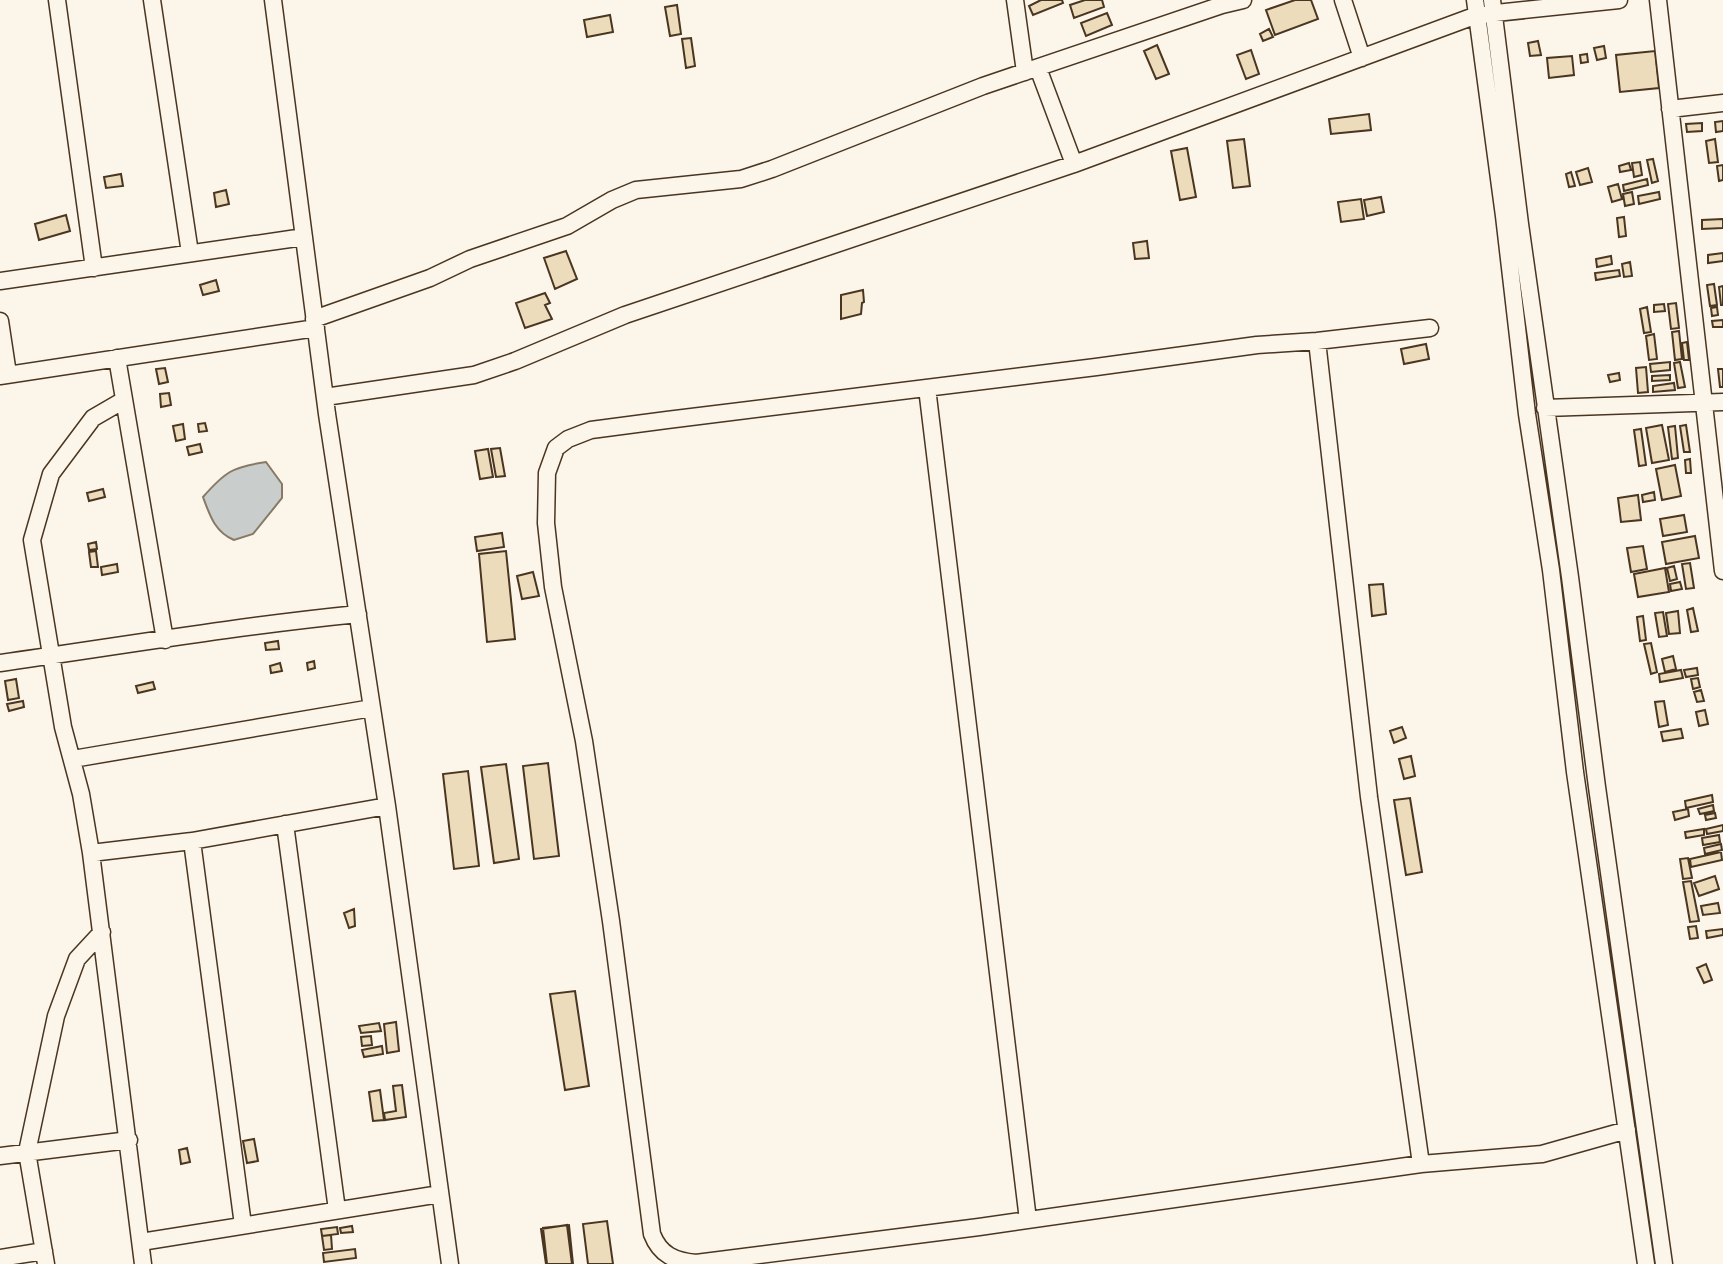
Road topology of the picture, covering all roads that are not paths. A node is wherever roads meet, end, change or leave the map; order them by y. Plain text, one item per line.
1 (57, 0) edge
2 (152, 0) edge
3 (272, 0) edge
4 (1015, 0) edge
5 (1243, 0) edge
6 (1343, 0) edge
7 (1619, 0) edge
8 (1658, 0) edge
9 (1493, 7) edge
10 (1476, 8) edge
11 (1362, 58) junction
12 (1031, 70) junction
13 (1723, 103) edge
14 (1671, 108) junction
15 (1074, 164) junction
16 (304, 237) junction
17 (190, 254) junction
18 (94, 268) junction
19 (0, 281) edge
20 (0, 321) edge
21 (315, 323) junction
22 (1430, 328) dead end
23 (1317, 341) junction
24 (117, 358) junction
25 (4, 375) edge
26 (927, 388) junction
27 (325, 397) junction
28 (124, 400) junction
29 (1705, 402) junction
30 (1723, 402) edge
31 (1545, 408) junction
32 (1723, 553) edge
33 (1723, 571) edge
34 (358, 614) junction
35 (165, 640) junction
36 (53, 655) junction
37 (0, 663) edge
38 (372, 708) junction
39 (73, 759) junction
40 (387, 806) junction
41 (285, 824) junction
42 (192, 841) junction
43 (91, 853) junction
44 (102, 932) junction
45 (1627, 1130) junction
46 (129, 1140) junction
47 (27, 1152) junction
48 (0, 1156) edge
49 (1421, 1164) junction
50 (440, 1194) junction
51 (337, 1210) junction
52 (1028, 1220) junction
53 (243, 1225) junction
54 (141, 1242) junction
55 (0, 1258) edge
56 (45, 1258) edge
57 (142, 1264) edge
58 (450, 1264) edge
59 (1646, 1264) edge
60 (1664, 1264) edge

1 - 18 street
2 - 17 street
3 - 16 street
4 - 12 street
5 - 12 street
6 - 11 street
7 - 9 street
8 - 14 street
9 - 10 street
9 - 31 street
10 - 11 street
10 - 45 street
11 - 15 street
12 - 15 street
12 - 21 street
13 - 14 street
14 - 29 street
15 - 27 street
16 - 17 street
16 - 21 street
17 - 18 street
18 - 19 street
20 - 25 street
21 - 24 street
21 - 27 street
22 - 23 street
23 - 26 street
23 - 49 street
24 - 25 street
24 - 28 street
26 - 52 street
26 - 52 street
27 - 34 street
28 - 35 street
28 - 36 street
29 - 30 street
29 - 31 street
29 - 32 street
31 - 60 street
32 - 33 street
34 - 35 street
34 - 38 street
35 - 36 street
36 - 37 street
36 - 39 street
38 - 39 street
38 - 40 street
39 - 43 street
40 - 41 street
40 - 50 street
41 - 42 street
41 - 51 street
42 - 43 street
42 - 53 street
43 - 44 street
44 - 46 street
44 - 47 street
45 - 49 street
45 - 59 street
46 - 47 street
46 - 54 street
47 - 48 street
47 - 56 street
49 - 52 street
50 - 51 street
50 - 58 street
51 - 53 street
53 - 54 street
54 - 57 street
55 - 56 street

